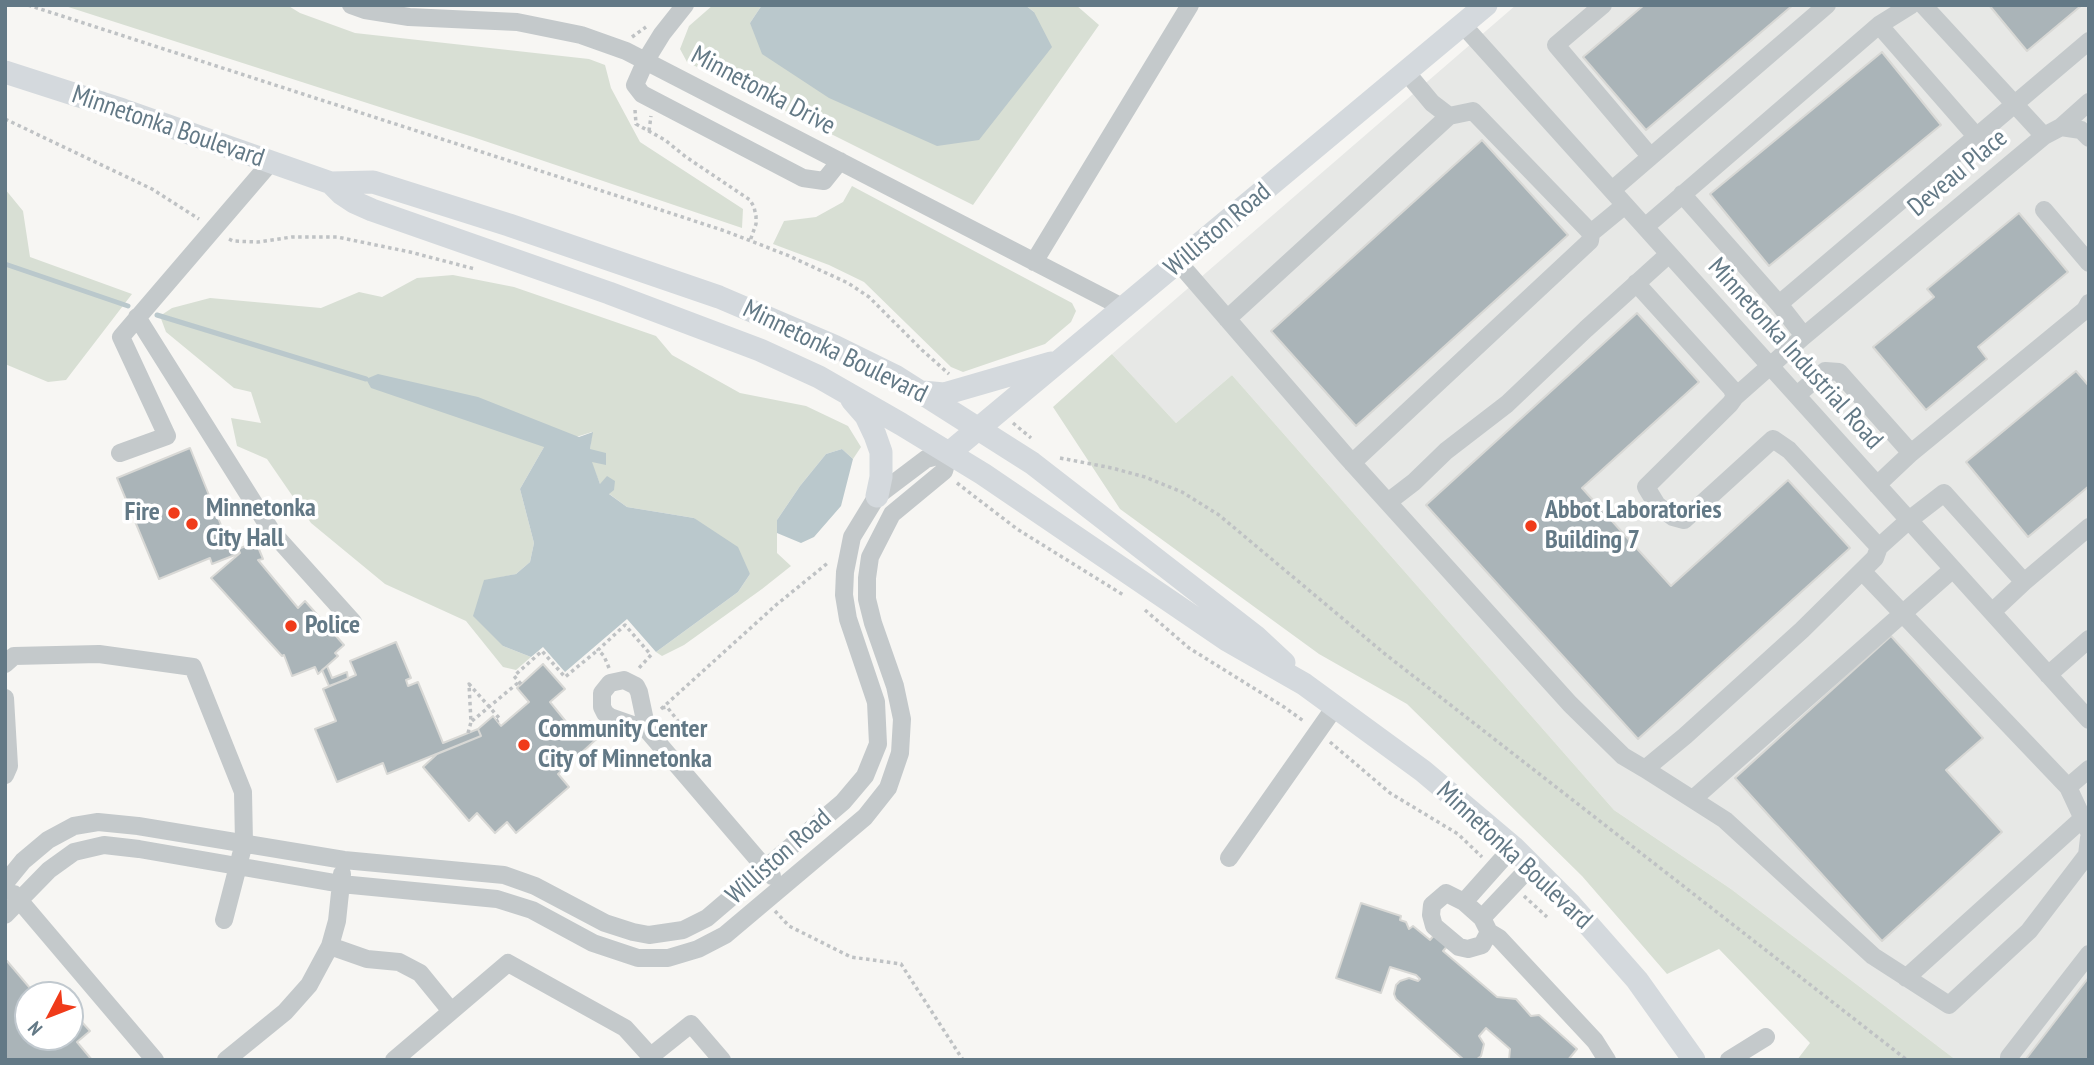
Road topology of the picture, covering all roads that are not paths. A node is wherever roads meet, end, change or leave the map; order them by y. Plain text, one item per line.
1 (351, 5) edge
2 (685, 5) edge
3 (1190, 5) edge
4 (1486, 5) edge
5 (1603, 5) edge
6 (1826, 5) edge
7 (1911, 5) edge
8 (1923, 5) edge
9 (518, 14) edge
10 (1462, 24) junction
11 (1879, 25) junction
12 (2089, 41) edge
13 (646, 60) junction
14 (5, 72) edge
15 (1407, 73) junction
16 (2089, 102) edge
17 (2014, 104) junction
18 (1448, 116) junction
19 (2061, 127) junction
20 (1976, 136) junction
21 (2044, 136) junction
22 (2089, 138) edge
23 (1650, 156) junction
24 (840, 161) junction
25 (271, 162) junction
26 (331, 183) junction
27 (1612, 190) junction
28 (1682, 194) junction
29 (1625, 205) junction
30 (2044, 209) dead end
31 (1645, 227) junction
32 (1591, 233) junction
33 (1669, 254) junction
34 (1034, 262) junction
35 (1179, 263) junction
36 (2089, 263) edge
37 (1636, 284) junction
38 (2089, 303) edge
39 (1779, 304) junction
40 (1124, 308) junction
41 (137, 317) junction
42 (1227, 319) junction
43 (1804, 336) junction
44 (1061, 360) junction
45 (1770, 366) junction
46 (920, 391) junction
47 (846, 393) junction
48 (1734, 393) junction
49 (1797, 395) junction
50 (980, 429) junction
51 (120, 453) dead end
52 (949, 453) junction
53 (1911, 453) junction
54 (1352, 463) junction
55 (1877, 485) junction
56 (877, 496) junction
57 (1388, 502) junction
58 (1909, 520) junction
59 (2089, 527) edge
60 (1879, 547) junction
61 (1953, 569) junction
62 (1863, 571) junction
63 (2024, 582) junction
64 (1992, 612) junction
65 (1903, 614) junction
66 (353, 622) dead end
67 (2085, 651) edge
68 (5, 664) edge
69 (2049, 675) junction
70 (1304, 684) junction
71 (5, 698) edge
72 (1335, 707) junction
73 (2089, 720) edge
74 (646, 723) road end
75 (1645, 769) junction
76 (2089, 769) edge
77 (5, 775) edge
78 (2068, 787) junction
79 (1693, 799) junction
80 (2086, 826) edge
81 (2089, 838) edge
82 (244, 843) junction
83 (1513, 847) junction
84 (1229, 858) dead end
85 (344, 860) junction
86 (239, 866) junction
87 (1531, 866) junction
88 (765, 869) junction
89 (5, 883) edge
90 (341, 884) junction
91 (781, 887) junction
92 (20, 901) junction
93 (1464, 901) junction
94 (5, 915) edge
95 (225, 920) dead end
96 (1485, 925) junction
97 (330, 946) junction
98 (2089, 954) edge
99 (1906, 978) junction
100 (452, 1012) junction
101 (1766, 1037) dead end
102 (652, 1058) edge
103 (155, 1060) edge
104 (226, 1060) edge
105 (394, 1060) edge
106 (722, 1060) edge
107 (1607, 1060) edge
108 (1695, 1060) edge
109 (1729, 1060) edge
110 (2009, 1060) edge

1 - 9 street, Minnetonka Drive
2 - 13 street
3 - 34 street
4 - 10 main road, Williston Road
5 - 23 street
6 - 23 street
7 - 11 street
8 - 17 street, Deveau Place
9 - 13 street, Minnetonka Drive
10 - 15 main road, Williston Road
10 - 27 street, Minnetonka Industrial Road
11 - 20 street
11 - 28 street
12 - 17 street
13 - 24 street, Minnetonka Drive
13 - 24 street
14 - 25 main road, Minnetonka Boulevard
15 - 18 street
15 - 35 main road, Williston Road
16 - 19 street
17 - 20 street
17 - 21 street, Deveau Place
18 - 32 street
18 - 42 street
19 - 21 street
19 - 22 street
20 - 39 street
21 - 43 street, Deveau Place
23 - 27 street
24 - 34 street, Minnetonka Drive
25 - 26 main road, Minnetonka Boulevard
25 - 41 street
26 - 46 main road, Minnetonka Boulevard
26 - 47 main road, Minnetonka Boulevard
27 - 29 street, Minnetonka Industrial Road
28 - 31 street
28 - 39 street
29 - 31 street, Minnetonka Industrial Road
29 - 32 street
30 - 36 street
31 - 33 street, Minnetonka Industrial Road
32 - 54 street
33 - 37 street
33 - 45 street, Minnetonka Industrial Road
34 - 40 street, Minnetonka Drive
35 - 40 main road, Williston Road
35 - 42 street
37 - 48 street
37 - 57 street
38 - 53 street
39 - 43 street
40 - 44 main road, Williston Road
41 - 51 street
41 - 66 street
42 - 54 street
43 - 45 street, Deveau Place
44 - 46 main road
44 - 50 main road, Williston Road
45 - 48 street, Deveau Place
45 - 49 street, Minnetonka Industrial Road
46 - 50 main road, Minnetonka Boulevard
47 - 52 main road, Minnetonka Boulevard
47 - 56 main road
48 - 60 street, Deveau Place
49 - 53 street
49 - 55 street, Minnetonka Industrial Road
50 - 52 main road, Williston Road
50 - 70 main road, Minnetonka Boulevard
52 - 56 street, Williston Road
52 - 70 main road, Minnetonka Boulevard
52 - 91 street, Williston Road
53 - 55 street
54 - 57 street
55 - 58 street, Minnetonka Industrial Road
56 - 88 street, Williston Road
57 - 75 street
58 - 60 street
58 - 61 street, Minnetonka Industrial Road
58 - 63 street
59 - 63 street
60 - 62 street
61 - 64 street, Minnetonka Industrial Road
61 - 65 street
62 - 65 street
62 - 75 street
63 - 64 street
64 - 69 street, Minnetonka Industrial Road
65 - 78 street
65 - 79 street
67 - 69 street
68 - 82 street
69 - 73 street, Minnetonka Industrial Road
70 - 72 main road, Minnetonka Boulevard
71 - 77 street
72 - 83 main road, Minnetonka Boulevard
72 - 84 street
74 - 88 street
75 - 79 street
76 - 78 street
78 - 80 street
79 - 99 street
80 - 99 street
81 - 99 street
82 - 85 street, Williston Road
82 - 86 street
82 - 89 street, Williston Road
83 - 87 main road, Minnetonka Boulevard
83 - 93 street
85 - 88 street, Williston Road
85 - 90 street
86 - 90 street, Williston Road
86 - 92 street, Williston Road
86 - 95 street
87 - 96 street
87 - 108 main road, Minnetonka Boulevard
88 - 91 street
89 - 92 street
90 - 91 street, Williston Road
90 - 97 street
92 - 94 street, Williston Road
92 - 103 street
93 - 96 street
93 - 96 street
96 - 107 street
97 - 100 street
97 - 104 street
98 - 110 street
100 - 102 street
100 - 105 street
101 - 109 street
102 - 106 street

